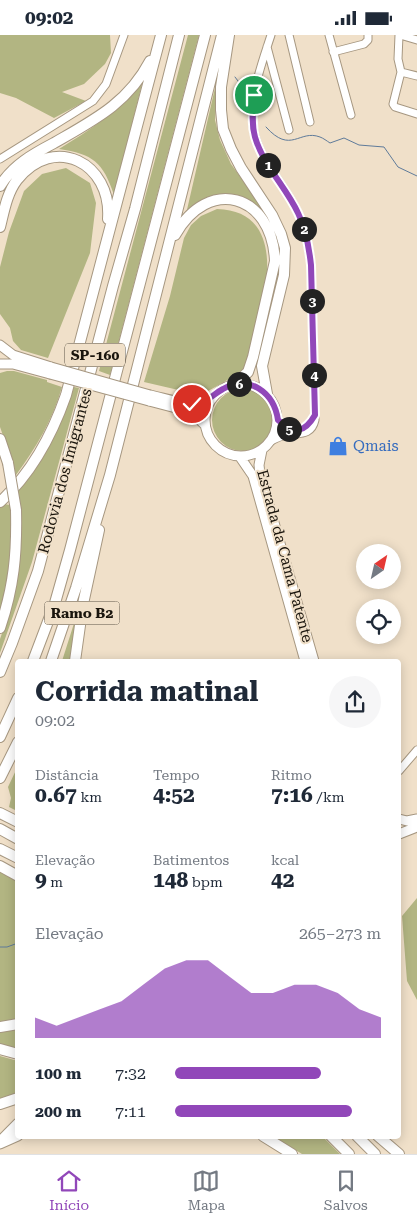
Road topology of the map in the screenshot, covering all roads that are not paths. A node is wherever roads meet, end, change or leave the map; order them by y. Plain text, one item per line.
1 (124, 35) edge
2 (180, 35) edge
3 (205, 35) edge
4 (222, 35) edge
5 (229, 35) edge
6 (271, 35) edge
7 (288, 35) edge
8 (329, 35) edge
9 (368, 35) edge
10 (400, 35) edge
11 (160, 39) edge
12 (417, 40) edge
13 (267, 47) junction
14 (334, 52) junction
15 (400, 72) junction
16 (417, 77) edge
17 (417, 114) edge
18 (351, 115) dead end
19 (310, 122) dead end
20 (289, 130) dead end
21 (0, 159) edge
22 (0, 186) edge
23 (0, 227) edge
24 (107, 241) junction
25 (169, 245) junction
26 (0, 345) edge
27 (0, 364) edge
28 (51, 371) junction
29 (235, 384) junction
30 (267, 394) junction
31 (150, 398) junction
32 (212, 399) junction
33 (315, 415) junction
34 (278, 420) junction
35 (205, 425) junction
36 (0, 439) edge
37 (272, 441) junction
38 (262, 450) junction
39 (240, 457) junction
40 (110, 475) junction
41 (0, 502) edge
42 (0, 628) edge
43 (34, 659) edge
44 (52, 659) edge
45 (75, 659) edge
46 (305, 659) edge
47 (313, 659) edge
48 (0, 672) edge
49 (15, 704) edge
50 (0, 737) edge
51 (15, 748) edge
52 (417, 750) edge
53 (401, 770) edge
54 (0, 778) edge
55 (0, 813) edge
56 (417, 819) edge
57 (15, 820) edge
58 (401, 820) edge
59 (417, 827) edge
60 (0, 829) edge
61 (401, 833) edge
62 (15, 837) edge
63 (0, 849) edge
64 (15, 856) edge
65 (0, 866) edge
66 (15, 874) edge
67 (15, 1024) edge
68 (0, 1027) edge
69 (0, 1049) edge
70 (15, 1053) edge
71 (15, 1099) edge
72 (0, 1104) edge
73 (15, 1126) edge
74 (15, 1136) edge
75 (268, 1139) edge
76 (334, 1139) edge
77 (360, 1139) edge
78 (382, 1139) edge
79 (0, 1143) edge
80 (292, 1154) edge
81 (349, 1154) edge
82 (376, 1154) edge
83 (399, 1154) edge

1 - 21 street
2 - 48 highway, Rodovia dos Imigrantes / SP-160
3 - 43 highway, Rodovia dos Imigrantes / SP-160
4 - 25 highway
5 - 30 highway
6 - 13 street
7 - 19 street
8 - 14 street
9 - 14 street
10 - 12 street
10 - 15 street
11 - 22 highway
11 - 24 highway
13 - 20 street
13 - 33 street
14 - 18 street
15 - 16 street
15 - 17 street
23 - 24 highway
24 - 41 highway
25 - 29 highway
25 - 40 highway
26 - 28 main road
27 - 28 main road
28 - 31 main road, bridge
29 - 30 main road
29 - 32 main road
30 - 34 main road
31 - 32 main road
31 - 35 main road
32 - 35 main road
33 - 34 street
33 - 37 street
34 - 37 main road
35 - 39 main road
36 - 42 highway, bridge
37 - 38 main road
38 - 39 main road
38 - 47 main road, Estrada da Cama Patente
39 - 46 main road, Estrada da Cama Patente
40 - 44 highway
40 - 45 highway, Ramo B2
49 - 50 highway
51 - 54 highway
52 - 53 street
55 - 57 highway
56 - 58 main road
59 - 61 main road
60 - 62 highway
63 - 64 highway
65 - 66 highway
67 - 68 highway
69 - 70 highway
71 - 72 highway
73 - 79 main road
74 - 79 main road
75 - 80 highway
76 - 81 highway
77 - 82 highway
78 - 83 highway

